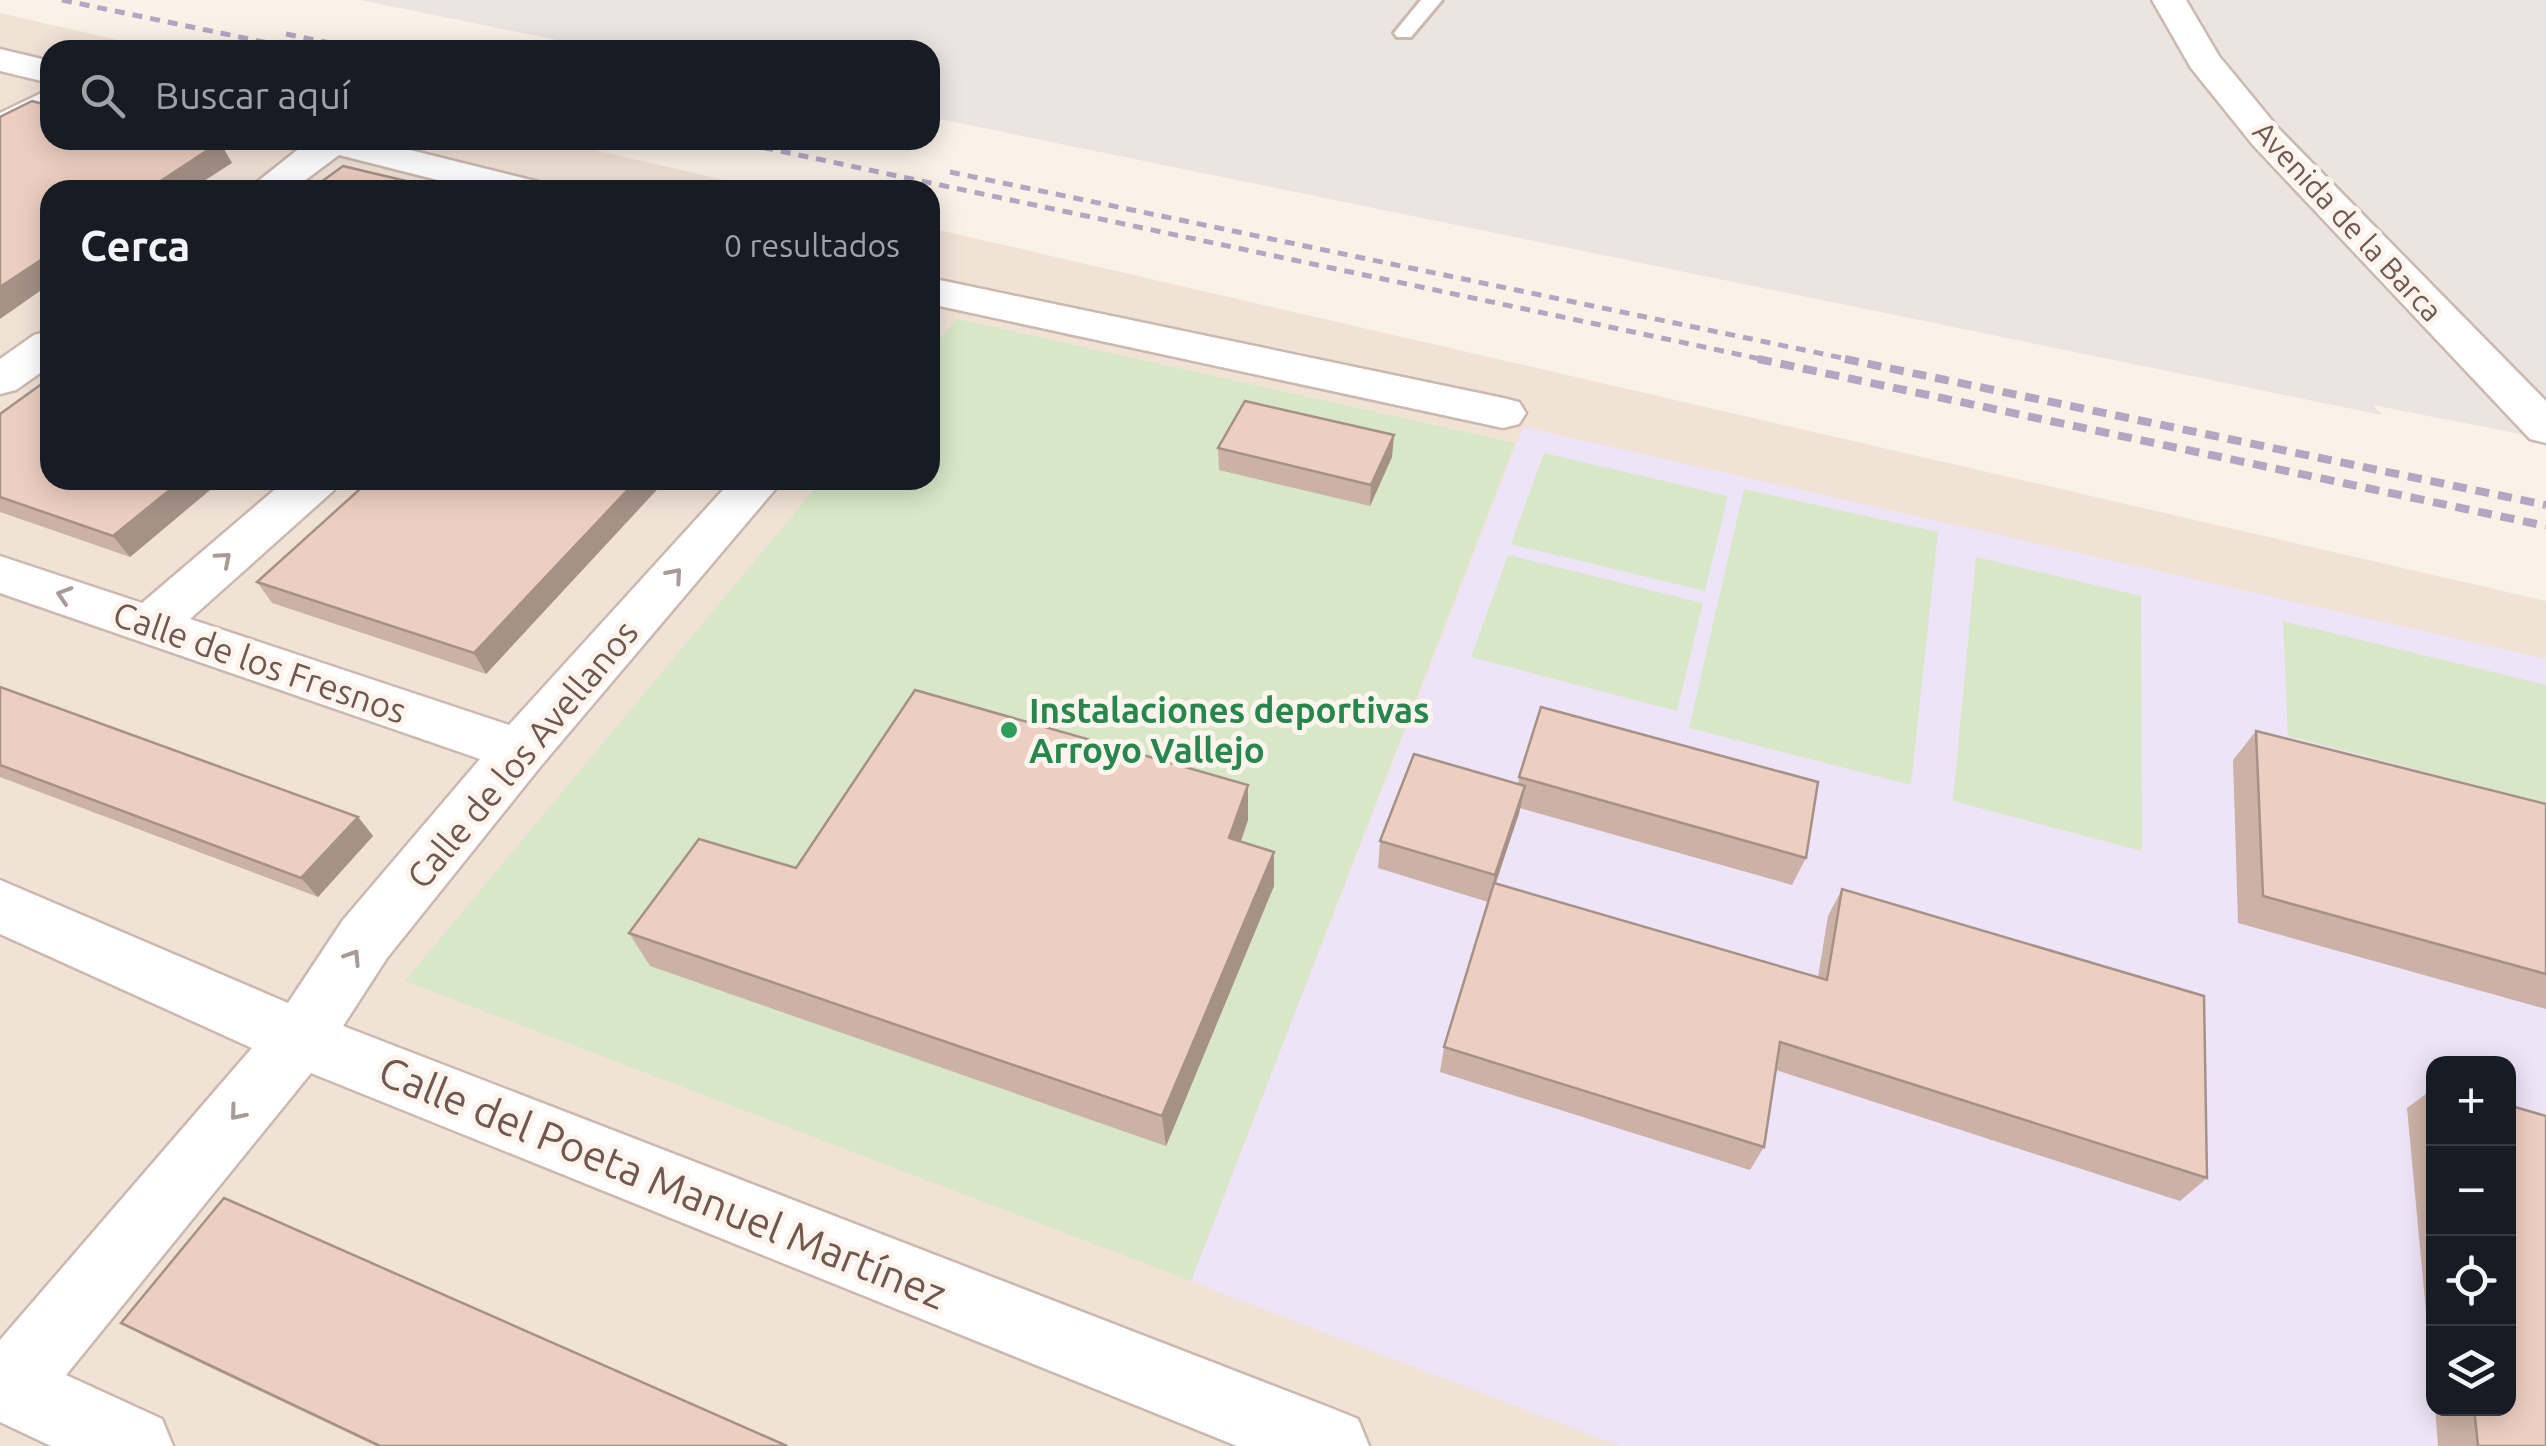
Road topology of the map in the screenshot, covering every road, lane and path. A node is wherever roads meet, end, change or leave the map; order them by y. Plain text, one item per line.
1 (1432, 0) edge
2 (2169, 0) edge
3 (1404, 33) dead end
4 (0, 60) edge
5 (40, 70) edge
6 (40, 106) edge
7 (0, 128) edge
8 (317, 150) edge
9 (364, 150) edge
10 (279, 180) edge
11 (484, 180) edge
12 (940, 292) edge
13 (40, 351) edge
14 (0, 380) edge
15 (1503, 414) dead end
16 (2544, 426) edge
17 (305, 490) edge
18 (750, 490) edge
19 (0, 574) edge
20 (151, 624) junction
21 (520, 752) junction
22 (0, 906) edge
23 (300, 1039) junction
24 (4, 1385) edge
25 (135, 1446) edge
26 (1331, 1446) edge

1 - 3 lane
2 - 16 street, Avenida de la Barca
4 - 5 street
6 - 7 street
8 - 10 street
9 - 11 street
12 - 15 street
13 - 14 street
20 -> 17 street
21 -> 18 street, Calle de los Avellanos
20 -> 19 street, Calle de los Fresnos
20 - 21 street, Calle de los Fresnos
23 -> 21 street, Calle de los Avellanos
22 - 23 street, Calle del Poeta Manuel Martínez
23 -> 24 street, Calle de los Avellanos
23 - 26 street, Calle del Poeta Manuel Martínez
24 - 25 street

